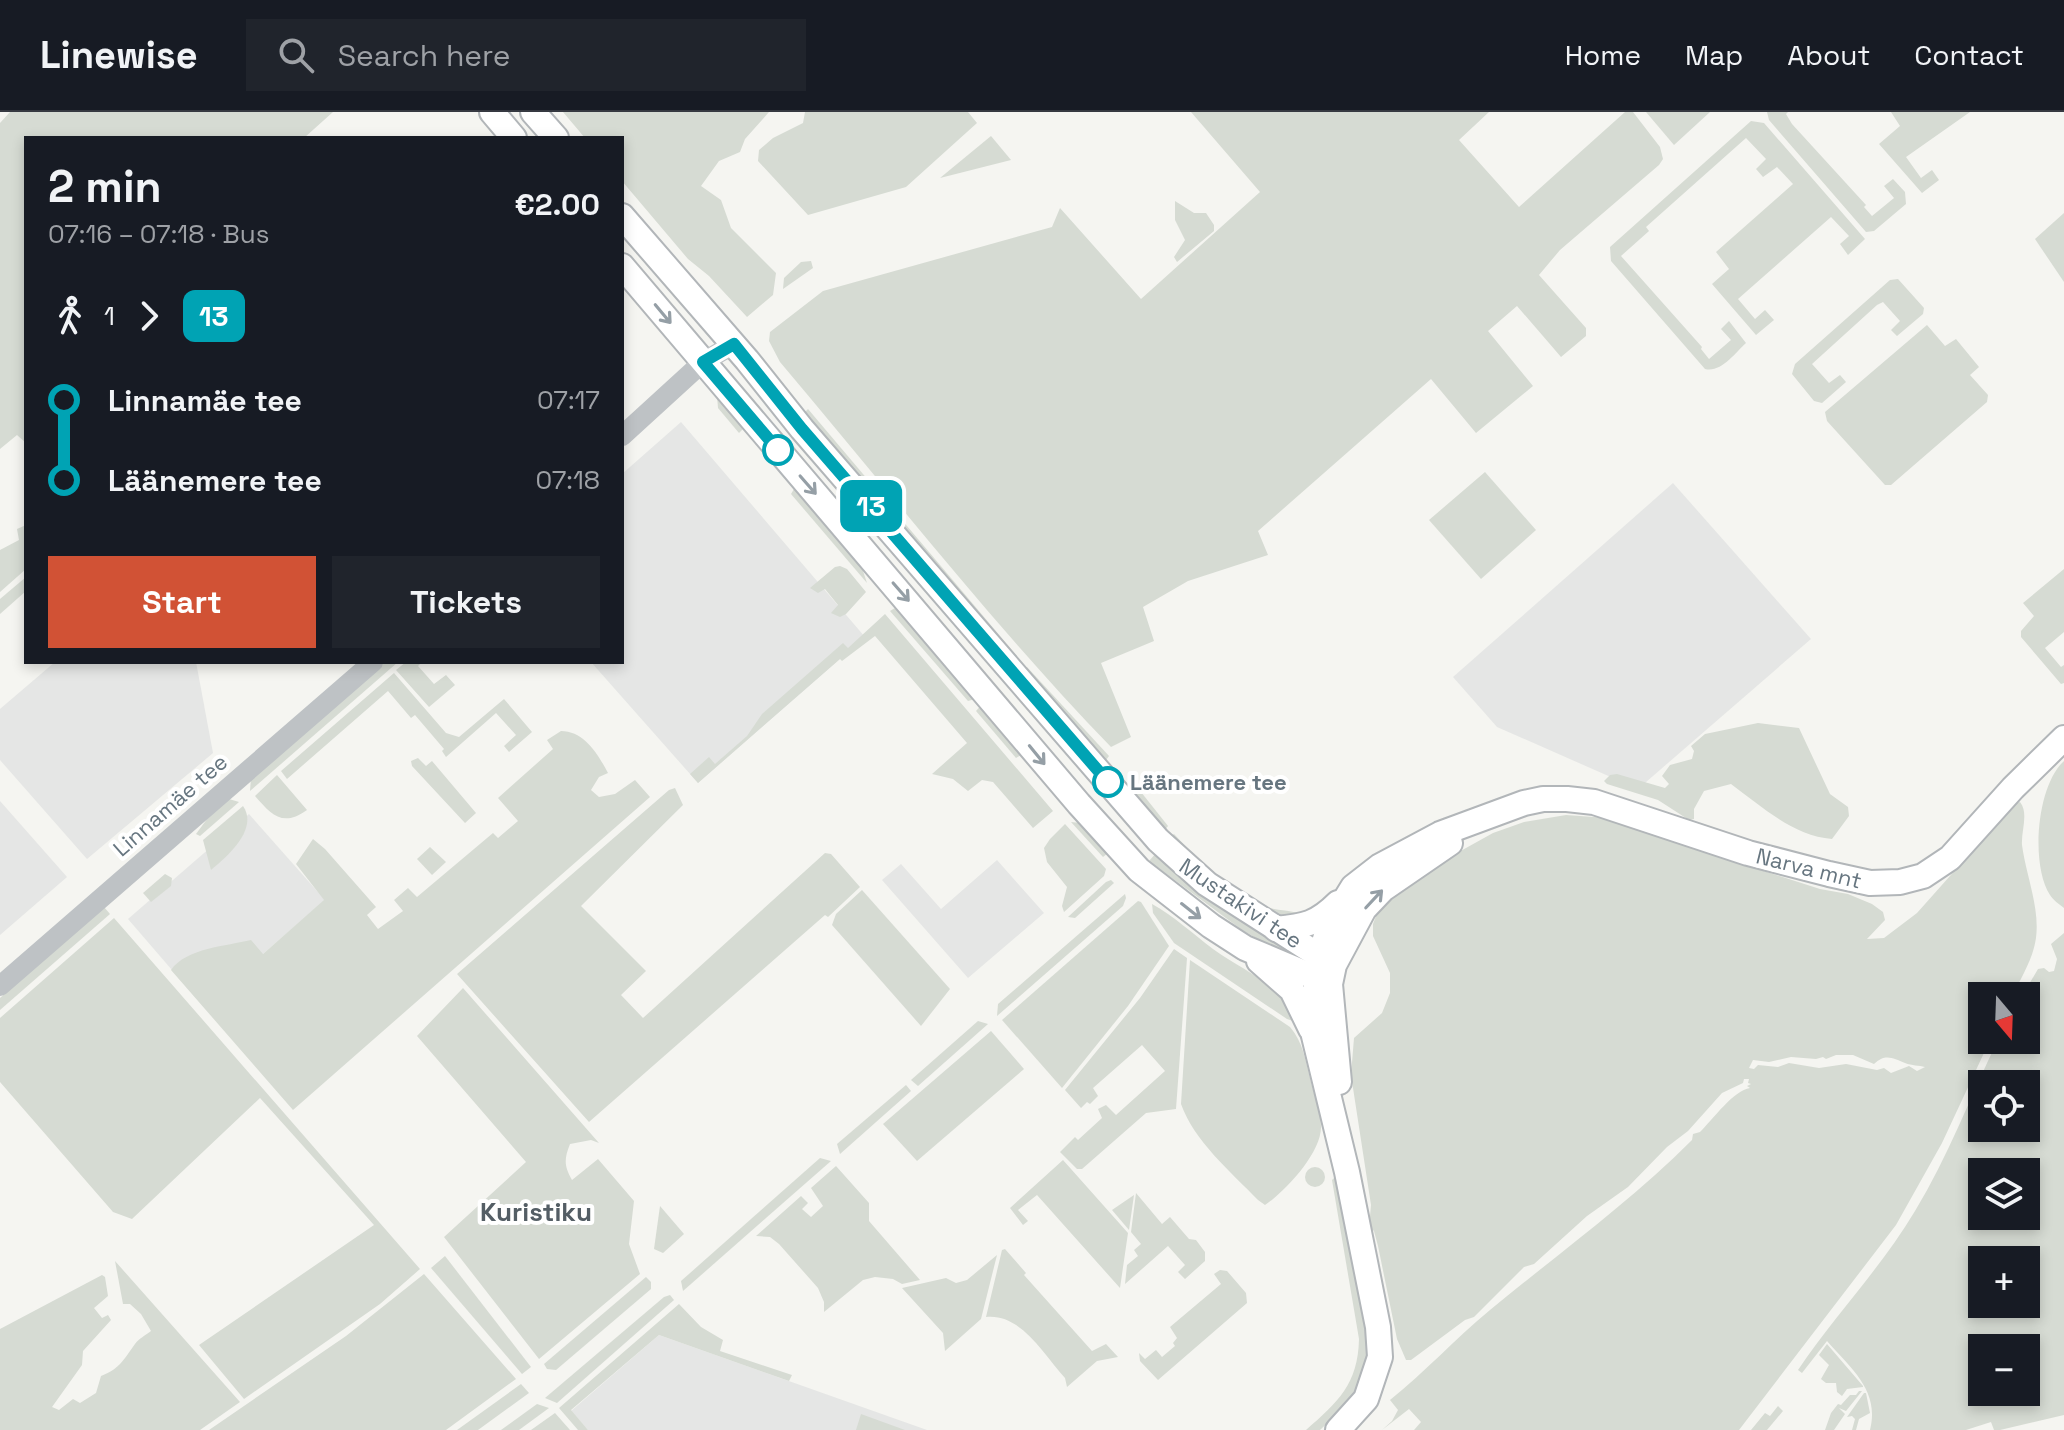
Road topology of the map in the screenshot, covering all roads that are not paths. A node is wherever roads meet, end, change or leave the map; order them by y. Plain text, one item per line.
1 (492, 112) edge
2 (533, 112) edge
3 (512, 136) edge
4 (554, 136) edge
5 (624, 218) edge
6 (624, 268) edge
7 (734, 344) junction
8 (703, 362) junction
9 (624, 434) edge
10 (371, 664) edge
11 (2064, 738) edge
12 (1079, 804) junction
13 (1130, 807) junction
14 (1505, 810) junction
15 (1353, 887) junction
16 (1276, 929) junction
17 (1245, 948) junction
18 (1325, 971) junction
19 (0, 986) edge
20 (1314, 1036) junction
21 (1347, 1172) junction
22 (1338, 1430) edge

1 - 3 main road
2 - 4 main road
5 - 7 main road, Mustakivi tee
6 -> 8 main road, Mustakivi tee
7 - 8 street
7 - 13 main road, Mustakivi tee
8 - 9 street
8 -> 12 main road, Mustakivi tee
10 - 19 street, Linnamäe tee
11 - 14 main road, Narva mnt
12 - 13 main road
12 -> 17 main road, Mustakivi tee
13 - 16 main road, Mustakivi tee
14 - 15 main road, Narva mnt
18 -> 14 main road, Narva mnt
15 - 16 main road
15 - 18 main road, Narva mnt
16 - 18 main road, Mustakivi tee
17 - 18 main road, Mustakivi tee
17 - 20 main road
18 - 20 main road, Narva mnt
18 - 21 main road, Narva mnt
20 - 21 main road, Narva mnt
21 - 22 main road, Narva mnt

